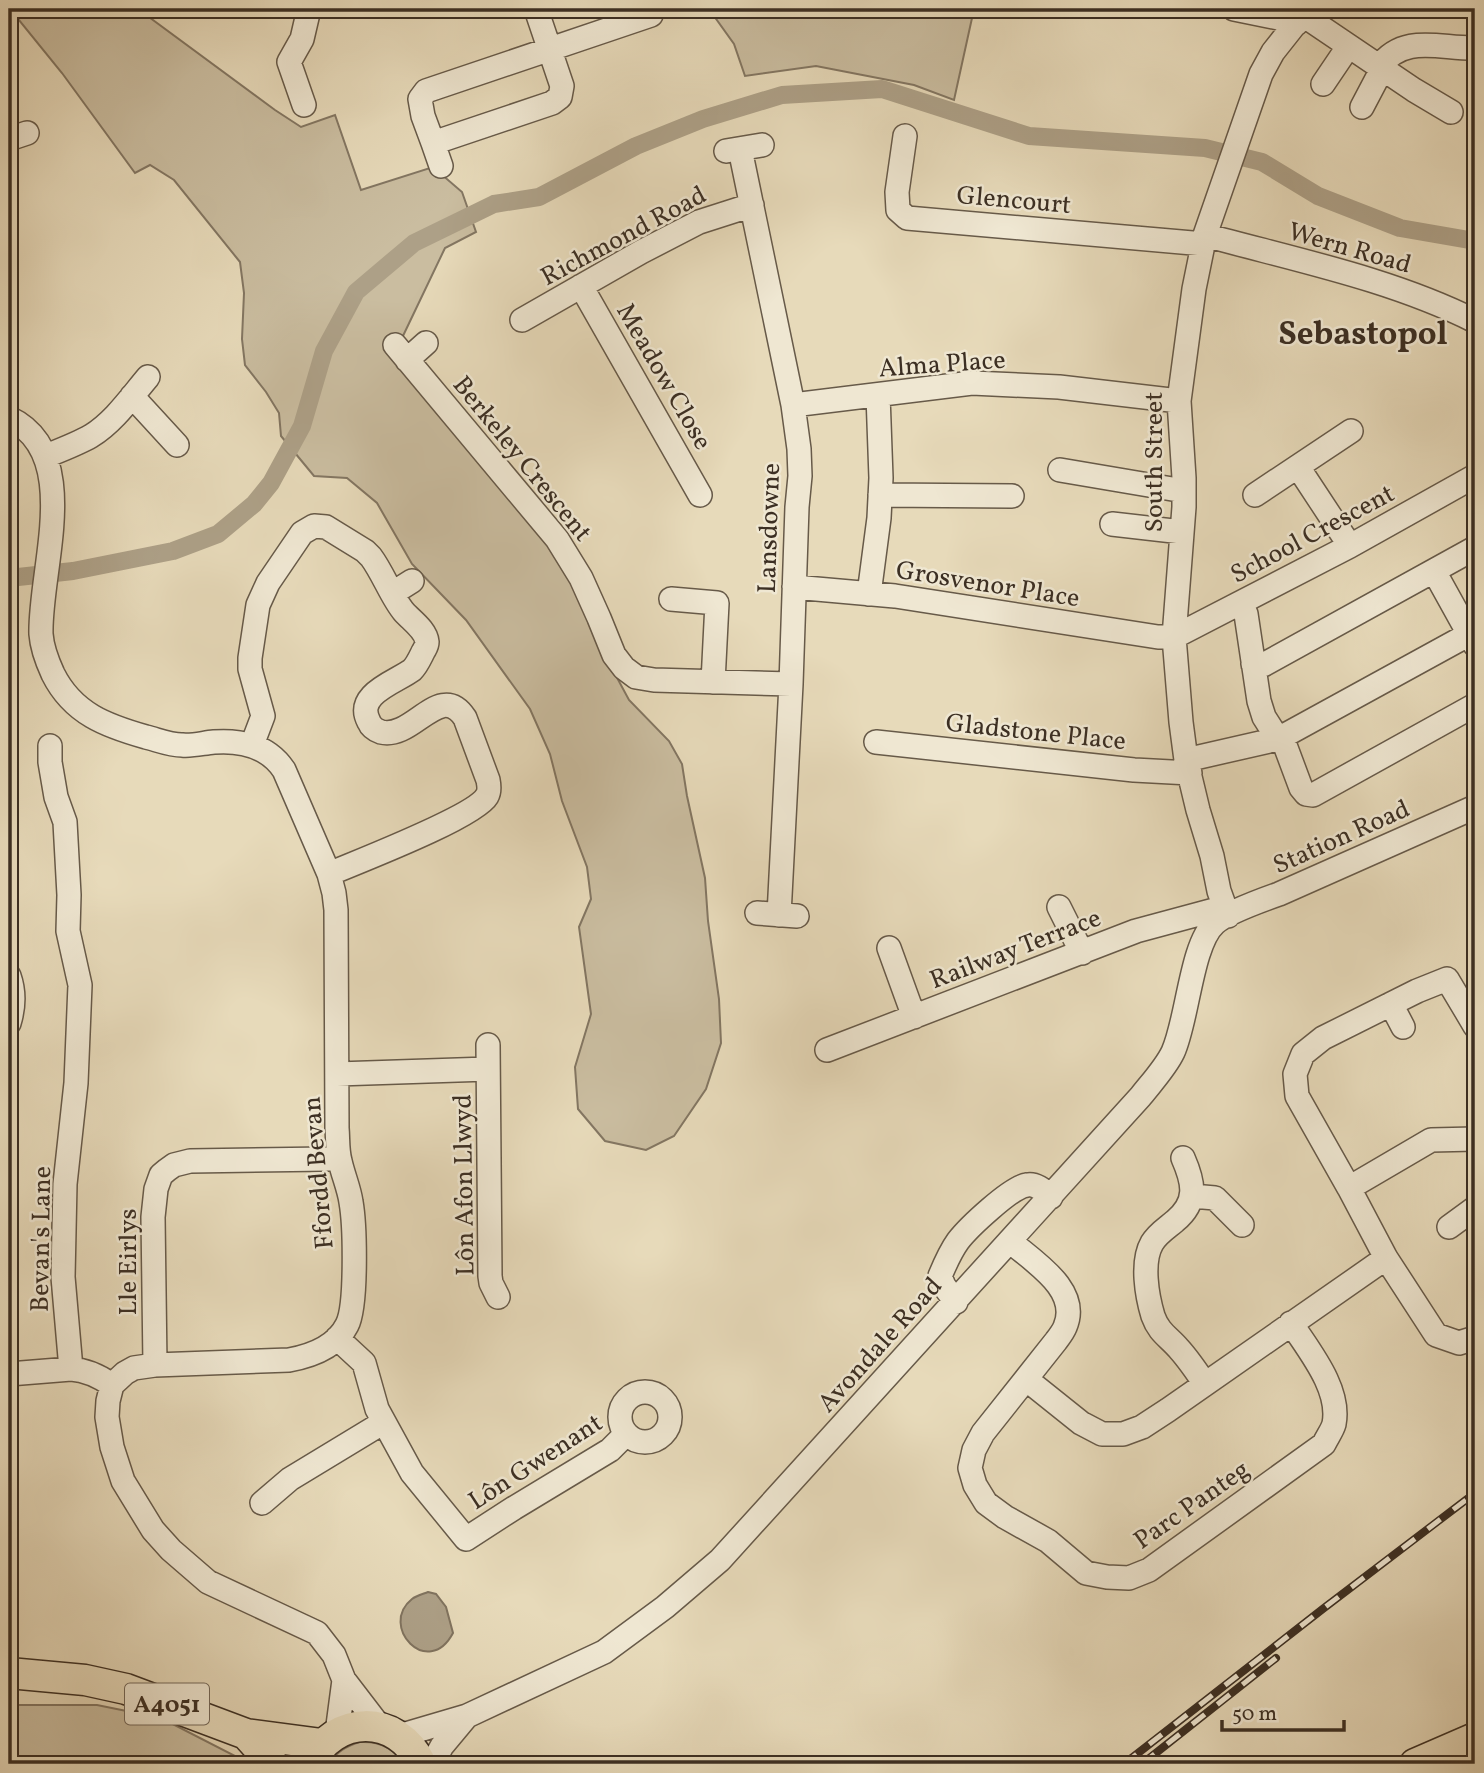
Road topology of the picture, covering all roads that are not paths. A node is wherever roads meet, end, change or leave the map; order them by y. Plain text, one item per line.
1 (309, 9) edge
2 (537, 9) edge
3 (1234, 9) edge
4 (650, 15) dead end
5 (1302, 16) edge
6 (1348, 47) junction
7 (549, 48) junction
8 (1475, 48) edge
9 (1380, 68) junction
10 (1323, 84) dead end
11 (304, 105) dead end
12 (1362, 107) dead end
13 (1451, 112) dead end
14 (905, 136) dead end
15 (433, 143) junction
16 (743, 148) dead end
17 (441, 166) dead end
18 (752, 205) junction
19 (1205, 239) junction
20 (581, 286) junction
21 (522, 320) dead end
22 (1475, 321) edge
23 (426, 343) dead end
24 (148, 377) dead end
25 (878, 395) junction
26 (132, 396) junction
27 (1179, 401) junction
28 (793, 405) junction
29 (9, 418) edge
30 (1352, 430) dead end
31 (177, 445) dead end
32 (46, 456) junction
33 (1297, 467) junction
34 (1060, 470) dead end
35 (1475, 476) edge
36 (1184, 491) junction
37 (700, 495) dead end
38 (880, 495) junction
39 (1255, 495) dead end
40 (1013, 496) dead end
41 (1112, 524) dead end
42 (1182, 532) junction
43 (1350, 546) junction
44 (1475, 548) edge
45 (1434, 571) junction
46 (794, 587) junction
47 (869, 594) junction
48 (671, 599) dead end
49 (1241, 603) junction
50 (1174, 637) junction
51 (1473, 637) edge
52 (1253, 664) junction
53 (713, 682) junction
54 (791, 684) junction
55 (1475, 705) edge
56 (1280, 738) junction
57 (876, 742) dead end
58 (252, 745) junction
59 (50, 746) dead end
60 (1188, 766) junction
61 (1475, 807) edge
62 (329, 874) junction
63 (1059, 907) dead end
64 (1226, 911) junction
65 (778, 915) dead end
66 (889, 948) dead end
67 (1082, 953) junction
68 (9, 976) edge
69 (1391, 1004) junction
70 (914, 1017) junction
71 (9, 1023) edge
72 (1475, 1026) edge
73 (1403, 1027) dead end
74 (488, 1045) dead end
75 (827, 1050) dead end
76 (488, 1069) junction
77 (337, 1074) junction
78 (1475, 1139) edge
79 (339, 1158) junction
80 (1184, 1158) dead end
81 (1349, 1188) junction
82 (1192, 1196) junction
83 (1051, 1197) junction
84 (1475, 1208) edge
85 (1242, 1225) dead end
86 (1449, 1227) dead end
87 (1011, 1242) junction
88 (1386, 1258) junction
89 (498, 1297) dead end
90 (956, 1302) junction
91 (1291, 1323) junction
92 (337, 1338) junction
93 (1475, 1338) edge
94 (155, 1364) junction
95 (71, 1369) junction
96 (9, 1374) edge
97 (1026, 1380) junction
98 (1205, 1384) junction
99 (112, 1385) junction
100 (384, 1422) junction
101 (626, 1434) dead end
102 (262, 1503) dead end
103 (9, 1673) edge
104 (344, 1680) junction
105 (467, 1716) junction
106 (389, 1732) junction
107 (247, 1734) junction
108 (1475, 1738) edge
109 (323, 1747) edge
110 (273, 1764) edge
111 (421, 1764) edge
112 (432, 1764) edge
113 (1415, 1764) edge

1 - 11 street
2 - 7 street
3 - 5 street
4 - 7 street
5 - 6 street
5 - 19 street, South Street
6 - 9 street
6 - 10 street
7 - 15 street
7 - 15 street
8 - 9 street
9 - 12 street
9 - 13 street
14 - 19 street, Glencourt
15 - 17 street
16 - 18 street, Lansdowne
18 - 20 street, Richmond Road
18 - 28 street, Lansdowne
19 - 22 street, Wern Road
19 - 27 street, South Street
20 - 21 street, Richmond Road
20 - 37 street, Meadow Close
23 - 53 street, Berkeley Crescent
24 - 26 street
25 - 27 street, Alma Place
25 - 28 street, Alma Place
25 - 38 street
26 - 31 street
26 - 32 street
27 - 36 street, South Street
28 - 46 street, Lansdowne
29 - 32 street
30 - 33 street
32 - 58 street
33 - 39 street
33 - 43 street
34 - 36 street
35 - 43 street, School Crescent
36 - 42 street, South Street
38 - 40 street
38 - 47 street
41 - 42 street
42 - 50 street, South Street
43 - 49 street, School Crescent
44 - 45 street
45 - 51 street
45 - 52 street
46 - 47 street, Grosvenor Place
46 - 54 street, Lansdowne
47 - 50 street, Grosvenor Place
48 - 53 street
49 - 50 street, School Crescent
49 - 52 street
50 - 60 street, South Street
51 - 56 street, Gladstone Place
52 - 56 street
53 - 54 street, Berkeley Crescent
54 - 65 street, Lansdowne
55 - 56 street
56 - 60 street, Gladstone Place
57 - 60 street, Gladstone Place
58 - 62 street, Ffordd Bevan
58 - 62 street
59 - 95 street, Bevan's Lane
60 - 64 street, South Street
61 - 64 street, Station Road
62 - 77 street, Ffordd Bevan
63 - 67 street
64 - 67 street, Railway Terrace
64 - 83 street, Avondale Road
66 - 70 street
67 - 70 street, Railway Terrace
68 - 71 street
69 - 72 street
69 - 73 street
69 - 81 street
70 - 75 street, Railway Terrace
74 - 76 street, Lôn Afon Llwyd
76 - 77 street, Lôn Afon Llwyd
76 - 89 street, Lôn Afon Llwyd
77 - 79 street, Ffordd Bevan
78 - 81 street
79 - 92 street, Ffordd Bevan
79 - 94 street, Lle Eirlys
80 - 82 street
81 - 88 street
82 - 85 street
82 - 98 street
83 - 87 street, Avondale Road
83 - 90 street
84 - 86 street
87 - 90 street, Avondale Road
87 - 97 street, Parc Panteg
88 - 91 street
88 - 93 street
90 - 105 street, Avondale Road
91 - 97 street, Parc Panteg
91 - 98 street
92 - 94 street
92 - 100 street, Lôn Gwenant
94 - 99 street
95 - 96 street
95 - 99 street
97 - 98 street
99 - 104 street
100 - 101 street, Lôn Gwenant
100 - 102 street
103 - 107 main road, A4051
104 - 106 street
104 - 109 street
105 - 106 street, Avondale Road
105 - 112 street, Avondale Road
106 - 109 main road, A4051
106 - 111 main road
107 - 109 main road, A4051
107 - 110 main road, A4051
108 - 113 main road

